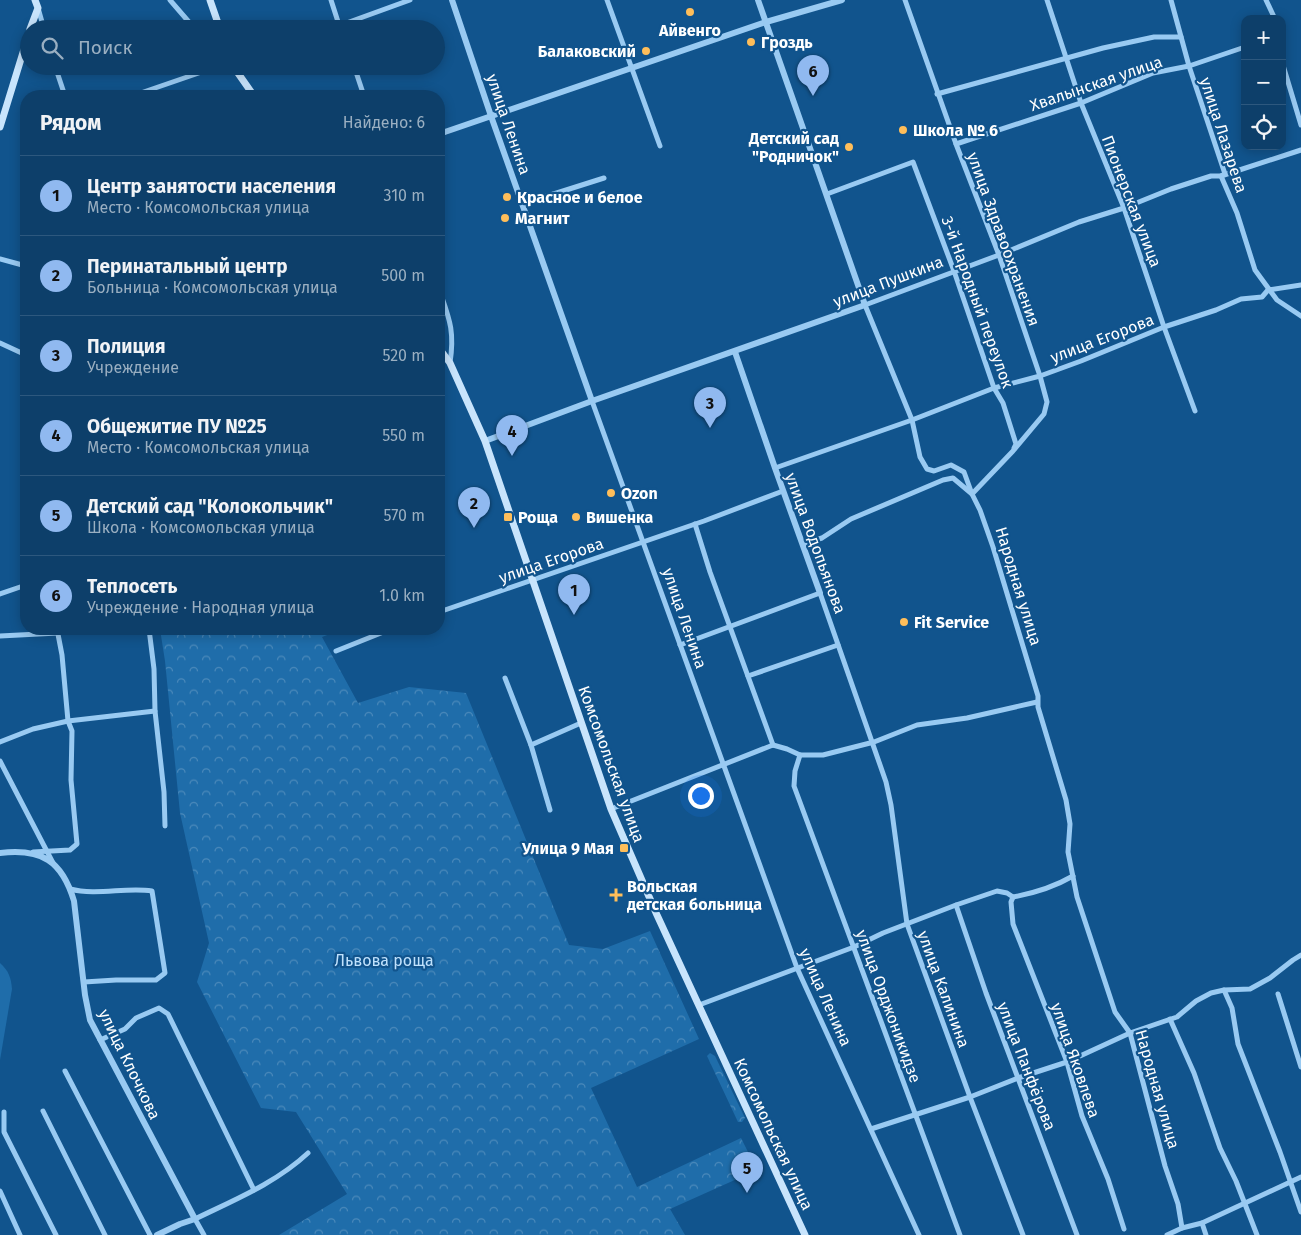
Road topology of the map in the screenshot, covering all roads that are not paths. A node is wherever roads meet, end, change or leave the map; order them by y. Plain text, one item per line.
1 (35, 0) edge
2 (170, 0) edge
3 (210, 0) edge
4 (331, 0) edge
5 (410, 0) edge
6 (452, 0) edge
7 (607, 0) edge
8 (758, 0) edge
9 (842, 0) edge
10 (905, 0) edge
11 (1047, 0) edge
12 (1171, 0) edge
13 (1266, 0) edge
14 (38, 8) junction
15 (1274, 15) edge
16 (33, 20) edge
17 (41, 20) edge
18 (187, 20) edge
19 (217, 20) edge
20 (338, 20) edge
21 (358, 20) edge
22 (766, 22) junction
23 (1181, 36) junction
24 (1241, 49) edge
25 (1065, 58) junction
26 (20, 62) edge
27 (1189, 66) junction
28 (632, 67) junction
29 (58, 75) edge
30 (193, 75) edge
31 (239, 75) edge
32 (357, 75) edge
33 (1286, 75) edge
34 (62, 90) edge
35 (149, 90) edge
36 (250, 90) edge
37 (362, 90) edge
38 (937, 94) junction
39 (1081, 103) junction
40 (491, 116) junction
41 (1301, 125) edge
42 (0, 127) edge
43 (445, 132) edge
44 (956, 144) junction
45 (660, 146) dead end
46 (1301, 149) edge
47 (1223, 175) junction
48 (604, 178) dead end
49 (827, 194) junction
50 (522, 204) junction
51 (1124, 208) junction
52 (999, 255) junction
53 (0, 259) edge
54 (20, 264) edge
55 (954, 271) junction
56 (1301, 284) edge
57 (1268, 290) junction
58 (865, 305) junction
59 (445, 307) edge
60 (1301, 316) edge
61 (1164, 327) junction
62 (0, 343) edge
63 (20, 352) edge
64 (736, 352) junction
65 (445, 356) edge
66 (450, 362) junction
67 (1040, 376) junction
68 (994, 388) junction
69 (592, 401) junction
70 (1195, 411) dead end
71 (912, 420) junction
72 (485, 441) junction
73 (1013, 450) junction
74 (775, 468) junction
75 (784, 490) junction
76 (972, 494) junction
77 (695, 524) junction
78 (643, 542) junction
79 (803, 544) junction
80 (532, 580) junction
81 (20, 588) edge
82 (820, 593) junction
83 (0, 594) edge
84 (445, 610) edge
85 (730, 627) junction
86 (20, 634) edge
87 (59, 635) edge
88 (150, 635) edge
89 (376, 635) edge
90 (0, 636) edge
91 (680, 645) junction
92 (838, 645) junction
93 (336, 651) dead end
94 (748, 676) junction
95 (505, 678) dead end
96 (1037, 702) junction
97 (155, 711) junction
98 (68, 721) junction
99 (581, 723) junction
100 (0, 742) edge
101 (874, 742) junction
102 (531, 745) junction
103 (773, 746) junction
104 (800, 755) junction
105 (0, 761) edge
106 (722, 765) junction
107 (611, 809) junction
108 (550, 810) dead end
109 (166, 826) dead end
110 (48, 851) junction
111 (0, 853) edge
112 (30, 853) junction
113 (53, 862) junction
114 (1073, 876) junction
115 (70, 889) junction
116 (1013, 897) junction
117 (956, 905) junction
118 (907, 924) junction
119 (854, 947) junction
120 (1301, 955) edge
121 (797, 968) junction
122 (84, 982) junction
123 (1224, 990) junction
124 (1278, 994) dead end
125 (699, 1005) junction
126 (1170, 1019) junction
127 (1130, 1033) junction
128 (100, 1040) junction
129 (1067, 1062) junction
130 (1301, 1067) edge
131 (65, 1071) dead end
132 (1018, 1078) junction
133 (970, 1097) junction
134 (43, 1111) dead end
135 (4, 1112) dead end
136 (916, 1115) junction
137 (871, 1129) junction
138 (308, 1153) dead end
139 (1301, 1177) edge
140 (1290, 1182) junction
141 (0, 1190) edge
142 (254, 1190) junction
143 (1245, 1203) junction
144 (1301, 1212) edge
145 (195, 1219) junction
146 (1202, 1223) junction
147 (1182, 1228) junction
148 (1124, 1230) dead end
149 (20, 1235) edge
150 (56, 1235) edge
151 (104, 1235) edge
152 (150, 1235) edge
153 (157, 1235) edge
154 (204, 1235) edge
155 (805, 1235) edge
156 (919, 1235) edge
157 (960, 1235) edge
158 (1023, 1235) edge
159 (1077, 1235) edge
160 (1167, 1235) edge
161 (1206, 1235) edge
162 (1257, 1235) edge

1 - 14 main road
2 - 18 street
3 - 19 main road
4 - 20 street
5 - 21 street
6 - 40 street, улица Ленина
7 - 28 street
8 - 22 street, Народная улица
9 - 22 street
10 - 38 street, улица Здравоохранения
11 - 25 street, Пионерская улица
12 - 23 street, улица Лазарева
13 - 15 street
14 - 16 main road
14 - 17 street
22 - 28 street
22 - 49 street, Народная улица
23 - 25 street
23 - 27 street, улица Лазарева
24 - 27 street, Хвалынская улица
25 - 38 street
25 - 39 street, Пионерская улица
26 - 42 main road
27 - 39 street, Хвалынская улица
27 - 47 street, улица Лазарева
28 - 40 street
28 - 45 street
29 - 34 street
30 - 35 street
31 - 36 main road
32 - 37 street
33 - 41 street
38 - 44 street, улица Здравоохранения
39 - 44 street, Хвалынская улица
39 - 51 street, Пионерская улица
40 - 43 street
40 - 50 street, улица Ленина
44 - 52 street, улица Здравоохранения
46 - 47 street, улица Пушкина
47 - 51 street, улица Пушкина
47 - 57 street, улица Лазарева
48 - 50 street
49 - 55 street, 3-й Народный переулок
49 - 58 street, Народная улица
50 - 69 street, улица Ленина
51 - 52 street, улица Пушкина
51 - 61 street, Пионерская улица
52 - 55 street, улица Пушкина
52 - 67 street, улица Здравоохранения
53 - 54 street
55 - 58 street, улица Пушкина
55 - 68 street, 3-й Народный переулок
56 - 57 street, улица Егорова
57 - 60 street, улица Лазарева
57 - 61 street, улица Егорова
58 - 64 street, улица Пушкина
58 - 71 street, Народная улица
59 - 66 street, Комсомольская улица
61 - 67 street, улица Егорова
61 - 70 street, Пионерская улица
62 - 63 street
64 - 69 street, улица Пушкина
64 - 74 street, улица Водопьянова
65 - 66 main road
66 - 72 main road, Комсомольская улица
67 - 68 street, улица Егорова
67 - 73 street, улица Здравоохранения
68 - 71 street, улица Егорова
68 - 73 street, 3-й Народный переулок
69 - 72 street, улица Пушкина
69 - 78 street, улица Ленина
71 - 74 street, улица Егорова
71 - 76 street, Народная улица
72 - 80 main road, Комсомольская улица
73 - 76 street
74 - 75 street, улица Водопьянова
75 - 77 street, улица Егорова
75 - 79 street, улица Водопьянова
76 - 79 street
76 - 96 street, Народная улица
77 - 78 street, улица Егорова
77 - 85 street
78 - 80 street, улица Егорова
78 - 91 street, улица Ленина
79 - 82 street, улица Водопьянова
80 - 84 street, улица Егорова
80 - 99 main road, Комсомольская улица
81 - 83 street
82 - 85 street
82 - 92 street, улица Водопьянова
85 - 91 street
85 - 94 street
86 - 90 street
87 - 98 street
88 - 97 street
89 - 93 street
91 - 106 street, улица Ленина
92 - 94 street
92 - 101 street, улица Водопьянова
94 - 103 street
95 - 102 street
96 - 101 street
96 - 114 street, Народная улица
97 - 98 street
97 - 109 street
98 - 100 street
98 - 110 street
99 - 102 street
99 - 107 main road, Комсомольская улица
101 - 104 street
101 - 118 street, улица Калинина
102 - 108 street
103 - 104 street
103 - 106 street
104 - 119 street, улица Орджоникидзе
105 - 110 street
106 - 107 street
106 - 121 street, улица Ленина
107 - 125 main road, Комсомольская улица
110 - 112 street
110 - 113 street
111 - 112 street
112 - 113 street
113 - 115 street, улица Клочкова
114 - 116 street
114 - 127 street, Народная улица
115 - 122 street, улица Клочкова
115 - 122 street
116 - 117 street
116 - 129 street, улица Яковлева
117 - 118 street
117 - 132 street, улица Панфёрова
118 - 119 street
118 - 133 street, улица Калинина
119 - 121 street
119 - 136 street, улица Орджоникидзе
120 - 123 street
121 - 125 street
121 - 137 street, улица Ленина
122 - 128 street, улица Клочкова
123 - 126 street
123 - 140 street
124 - 130 street
125 - 155 main road, Комсомольская улица
126 - 127 street
126 - 143 street
127 - 129 street
127 - 147 street, Народная улица
128 - 142 street
128 - 145 street, улица Клочкова
129 - 132 street
129 - 148 street, улица Яковлева
131 - 152 street
132 - 133 street
132 - 159 street, улица Панфёрова
133 - 136 street
133 - 158 street, улица Калинина
134 - 151 street
135 - 150 street
136 - 137 street
136 - 157 street, улица Орджоникидзе
137 - 156 street, улица Ленина
138 - 142 street
139 - 140 street
140 - 143 street
140 - 144 street
141 - 149 street
142 - 145 street
143 - 146 street
143 - 162 street
145 - 153 street
145 - 154 street, улица Клочкова
146 - 147 street
146 - 161 street
147 - 160 street

